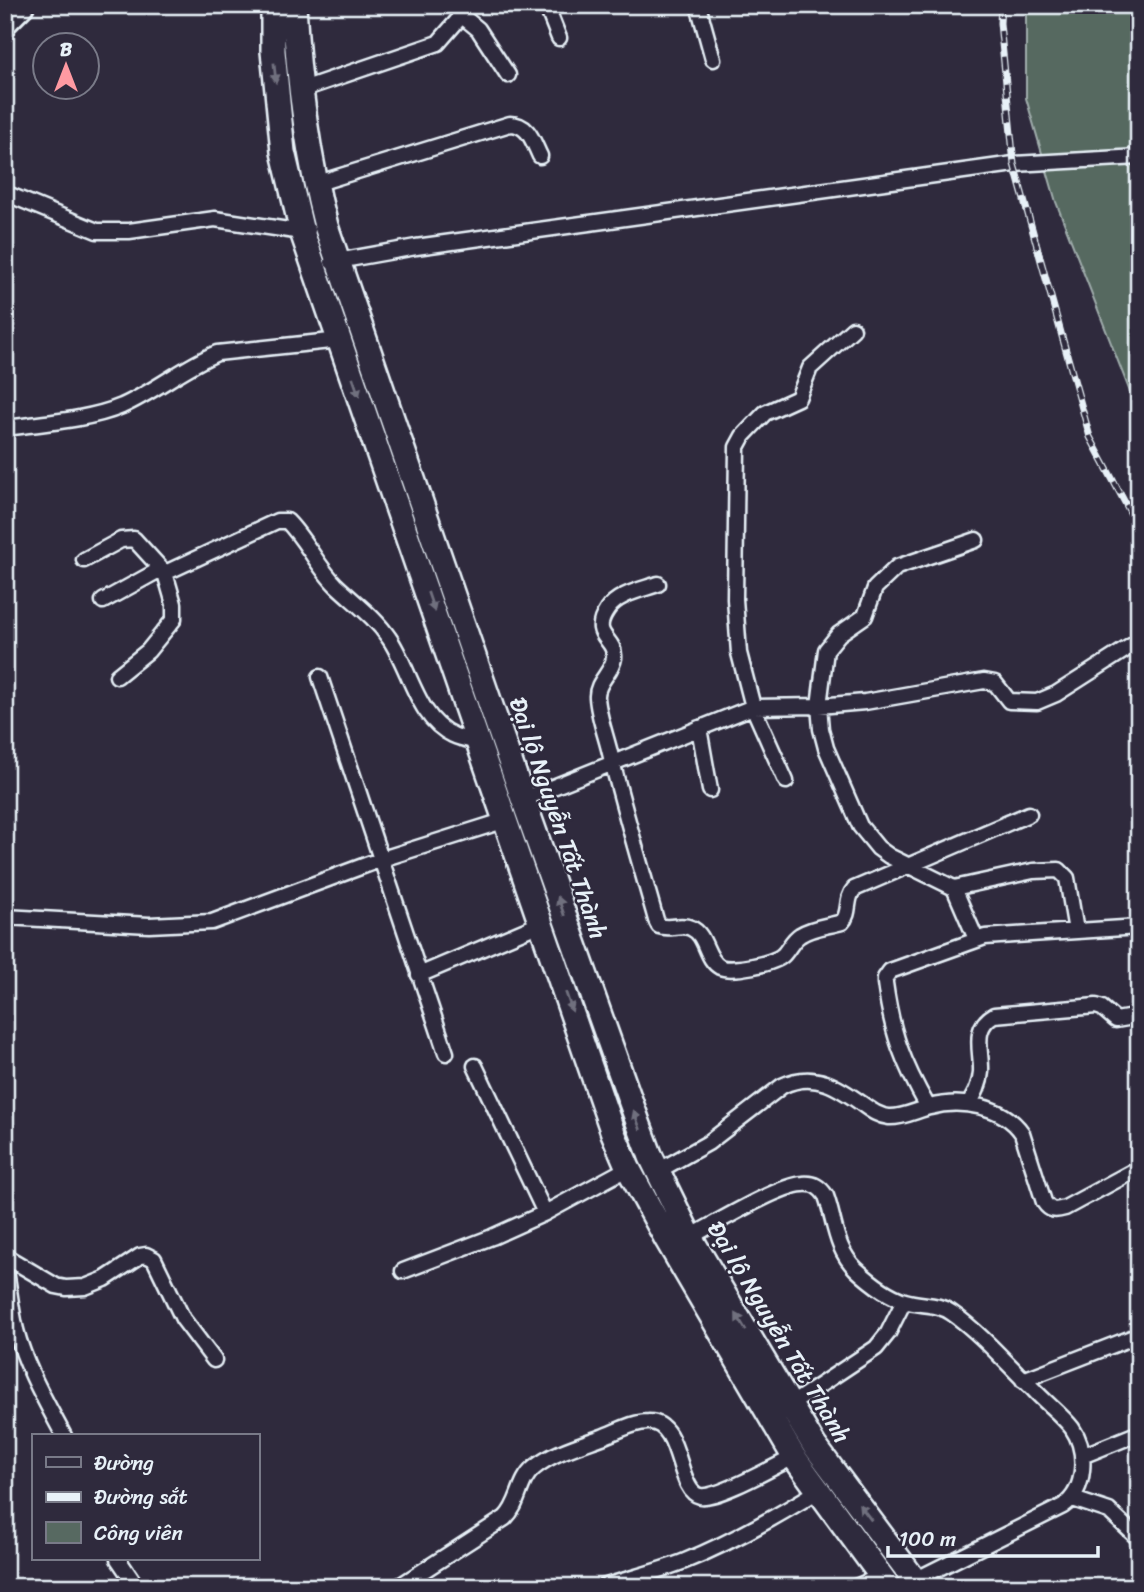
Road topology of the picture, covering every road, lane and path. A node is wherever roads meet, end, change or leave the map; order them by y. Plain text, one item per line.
1 (20, 5) edge
2 (273, 5) edge
3 (294, 5) edge
4 (546, 5) edge
5 (698, 5) edge
6 (461, 10) edge
7 (5, 20) edge
8 (559, 38) dead end
9 (713, 59) dead end
10 (508, 75) dead end
11 (300, 90) junction
12 (540, 156) dead end
13 (1139, 157) edge
14 (315, 184) junction
15 (5, 193) edge
16 (326, 226) junction
17 (302, 232) junction
18 (337, 260) junction
19 (315, 269) junction
20 (853, 329) dead end
21 (340, 340) junction
22 (5, 428) edge
23 (976, 540) dead end
24 (84, 560) dead end
25 (163, 571) junction
26 (658, 584) dead end
27 (103, 601) dead end
28 (1139, 641) edge
29 (117, 676) dead end
30 (320, 677) dead end
31 (753, 706) junction
32 (819, 706) junction
33 (699, 728) junction
34 (479, 742) junction
35 (612, 763) junction
36 (786, 781) dead end
37 (710, 790) dead end
38 (526, 806) junction
39 (1029, 814) dead end
40 (506, 820) junction
41 (382, 859) junction
42 (909, 865) junction
43 (954, 888) junction
44 (5, 917) edge
45 (542, 923) junction
46 (1139, 927) edge
47 (1076, 931) junction
48 (976, 939) junction
49 (419, 975) junction
50 (1139, 1016) edge
51 (446, 1053) dead end
52 (475, 1066) dead end
53 (969, 1104) junction
54 (928, 1107) junction
55 (655, 1164) junction
56 (628, 1168) junction
57 (1139, 1168) edge
58 (545, 1213) junction
59 (690, 1237) junction
60 (5, 1256) edge
61 (5, 1265) edge
62 (402, 1272) dead end
63 (904, 1301) junction
64 (1139, 1335) edge
65 (214, 1360) dead end
66 (1023, 1380) junction
67 (790, 1405) junction
68 (1139, 1433) edge
69 (63, 1434) edge
70 (1082, 1456) junction
71 (794, 1457) junction
72 (818, 1491) junction
73 (1073, 1499) junction
74 (1139, 1539) edge
75 (119, 1560) edge
76 (885, 1581) edge
77 (918, 1583) edge
78 (136, 1587) edge
79 (398, 1587) edge
80 (603, 1587) edge
81 (856, 1587) edge

1 - 7 highway
2 -> 17 main road, Đại lộ Nguyễn Tất Thành
3 - 11 main road, Đại lộ Nguyễn Tất Thành
4 - 8 street
5 - 9 street
6 - 10 street
6 - 11 street
11 - 14 main road, Đại lộ Nguyễn Tất Thành
12 - 14 street
13 - 18 street
14 - 16 main road, Đại lộ Nguyễn Tất Thành
15 - 17 street
16 - 17 street
16 - 18 main road, Đại lộ Nguyễn Tất Thành
17 - 19 main road, Đại lộ Nguyễn Tất Thành
18 - 19 street
18 - 38 main road, Đại lộ Nguyễn Tất Thành
19 - 21 main road, Đại lộ Nguyễn Tất Thành
20 - 31 street
21 - 22 street
21 -> 34 main road, Đại lộ Nguyễn Tất Thành
23 - 32 street
24 - 25 street
25 - 27 street
25 - 29 street
25 - 34 street
26 - 35 street
28 - 32 street
30 - 41 street
31 - 32 street
31 - 33 street
31 - 36 street
32 - 42 street
33 - 35 street
33 - 37 street
34 - 40 main road, Đại lộ Nguyễn Tất Thành
35 - 38 street
35 - 42 street
38 - 40 main road
55 -> 38 main road, Đại lộ Nguyễn Tất Thành
39 - 42 street
40 - 41 street
40 - 45 main road, Đại lộ Nguyễn Tất Thành
41 - 44 street
41 - 49 street
42 - 43 street
43 - 47 street
43 - 48 street
45 - 49 street
45 -> 56 main road, Đại lộ Nguyễn Tất Thành
46 - 47 street
47 - 48 street
48 - 54 street
49 - 51 street
50 - 53 street
52 - 58 street
53 - 54 street
53 - 57 street
54 - 55 street
55 - 56 main road
55 - 59 main road, Đại lộ Nguyễn Tất Thành
56 - 58 street
56 - 71 main road, Đại lộ Nguyễn Tất Thành
58 - 62 street
59 - 63 street
67 -> 59 main road, Đại lộ Nguyễn Tất Thành
60 - 65 street
61 - 69 street
63 - 66 street
63 - 67 street
64 - 66 street
66 - 70 street
77 -> 67 main road, Đại lộ Nguyễn Tất Thành
68 - 70 street
70 - 73 street
71 - 72 main road, Đại lộ Nguyễn Tất Thành
71 - 79 street
72 - 76 main road, Đại lộ Nguyễn Tất Thành
72 - 80 street
73 - 74 street
73 - 77 street
75 - 78 street
76 - 81 street

